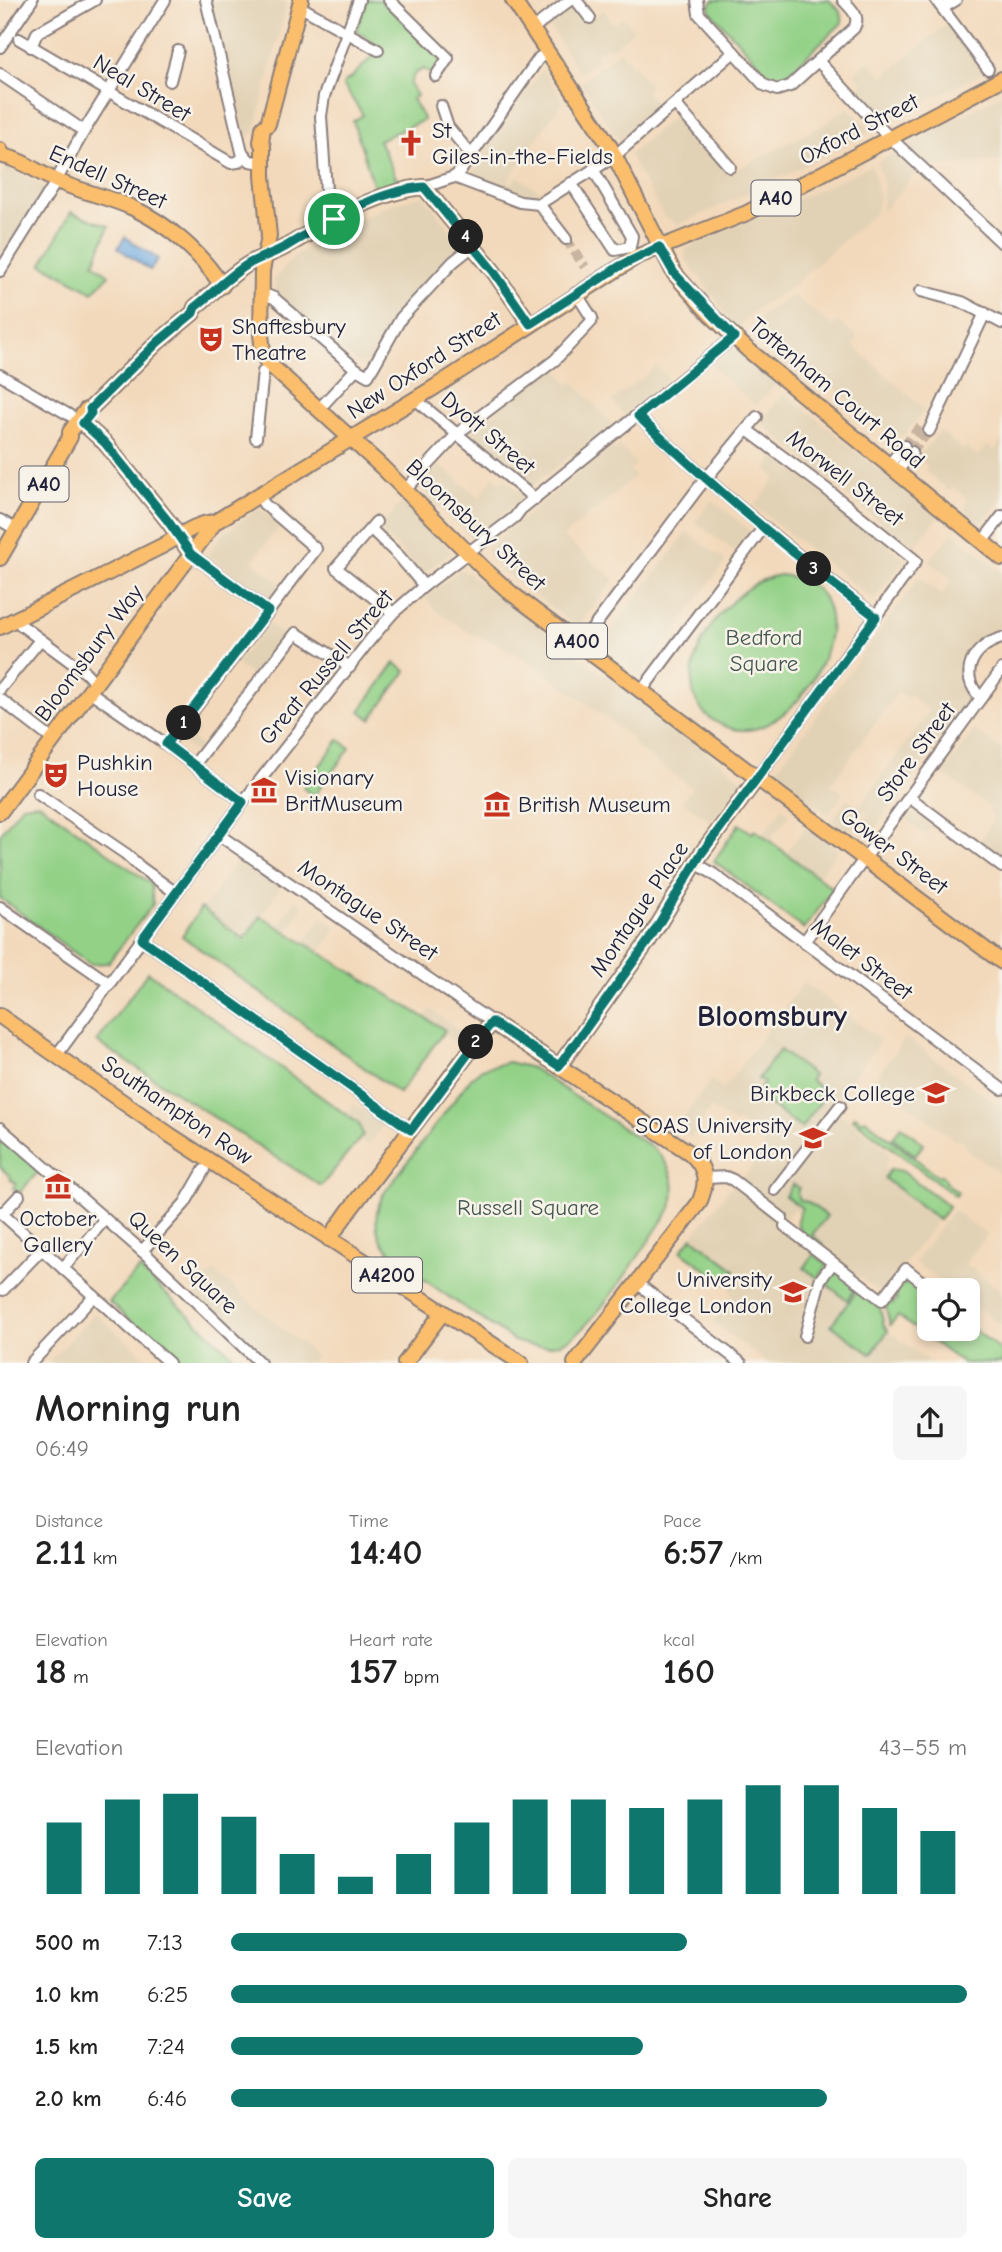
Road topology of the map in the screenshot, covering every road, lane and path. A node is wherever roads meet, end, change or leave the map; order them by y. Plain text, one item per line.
1 (32, 0) edge
2 (95, 0) edge
3 (165, 0) edge
4 (206, 0) edge
5 (359, 0) edge
6 (389, 0) edge
7 (408, 0) edge
8 (513, 0) edge
9 (570, 0) edge
10 (576, 0) edge
11 (697, 0) edge
12 (843, 0) edge
13 (956, 0) edge
14 (299, 2) edge
15 (939, 4) edge
16 (399, 10) junction
17 (590, 19) dead end
18 (532, 29) junction
19 (348, 31) junction
20 (9, 35) edge
21 (0, 47) edge
22 (32, 47) junction
23 (378, 50) dead end
24 (178, 51) dead end
25 (548, 52) junction
26 (734, 52) junction
27 (818, 61) junction
28 (988, 69) dead end
29 (0, 74) edge
30 (436, 76) dead end
31 (1002, 79) edge
32 (170, 81) dead end
33 (108, 92) junction
34 (676, 105) junction
35 (441, 107) dead end
36 (84, 131) junction
37 (887, 135) junction
38 (618, 153) dead end
39 (1, 156) edge
40 (244, 156) junction
41 (472, 156) junction
42 (607, 161) dead end
43 (263, 163) junction
44 (730, 167) dead end
45 (593, 169) junction
46 (454, 177) junction
47 (571, 183) junction
48 (53, 185) junction
49 (424, 187) junction
50 (539, 204) junction
51 (334, 219) junction
52 (566, 239) tunnel mouth
53 (1002, 243) edge
54 (473, 246) junction
55 (659, 247) junction
56 (264, 256) junction
57 (0, 271) edge
58 (225, 290) junction
59 (921, 291) dead end
60 (261, 293) junction
61 (576, 293) junction
62 (985, 313) junction
63 (1002, 323) edge
64 (530, 324) junction
65 (734, 337) junction
66 (356, 369) junction
67 (263, 372) dead end
68 (0, 375) edge
69 (415, 399) junction
70 (318, 410) junction
71 (638, 416) junction
72 (757, 417) dead end
73 (81, 421) junction
74 (926, 428) tunnel mouth
75 (747, 430) junction
76 (458, 433) junction
77 (256, 438) dead end
78 (350, 439) junction
79 (908, 449) tunnel mouth
80 (893, 468) junction
81 (706, 479) junction
82 (405, 490) junction
83 (258, 495) junction
84 (535, 499) junction
85 (1002, 516) edge
86 (0, 520) edge
87 (215, 522) junction
88 (763, 528) junction
89 (17, 530) junction
90 (178, 536) junction
91 (982, 542) junction
92 (469, 553) junction
93 (191, 554) junction
94 (0, 558) edge
95 (1002, 558) edge
96 (424, 586) junction
97 (268, 611) junction
98 (393, 613) junction
99 (15, 619) junction
100 (873, 621) junction
101 (0, 627) edge
102 (1002, 638) edge
103 (40, 640) junction
104 (581, 644) junction
105 (349, 667) junction
106 (1002, 670) edge
107 (92, 687) junction
108 (0, 689) edge
109 (642, 690) junction
110 (981, 698) junction
111 (0, 699) edge
112 (53, 740) junction
113 (166, 744) junction
114 (194, 765) junction
115 (758, 777) junction
116 (38, 794) dead end
117 (909, 797) junction
118 (243, 802) junction
119 (0, 813) edge
120 (219, 835) junction
121 (864, 859) junction
122 (697, 864) junction
123 (1002, 867) edge
124 (176, 893) junction
125 (0, 907) edge
126 (142, 939) junction
127 (804, 942) junction
128 (1002, 962) edge
129 (110, 984) junction
130 (0, 1016) edge
131 (492, 1022) junction
132 (56, 1056) junction
133 (559, 1066) junction
134 (1002, 1089) edge
135 (840, 1106) dead end
136 (0, 1128) edge
137 (411, 1130) junction
138 (204, 1170) dead end
139 (706, 1178) junction
140 (775, 1190) dead end
141 (19, 1196) dead end
142 (1, 1213) edge
143 (105, 1219) junction
144 (330, 1240) junction
145 (41, 1249) junction
146 (142, 1251) junction
147 (833, 1263) junction
148 (62, 1268) junction
149 (917, 1278) edge
150 (637, 1283) junction
151 (3, 1290) dead end
152 (94, 1296) junction
153 (443, 1312) junction
154 (805, 1336) dead end
155 (31, 1363) edge
156 (169, 1363) edge
157 (260, 1363) edge
158 (405, 1363) edge
159 (521, 1363) edge
160 (575, 1363) edge
161 (741, 1363) edge

1 - 20 street
2 - 22 street
3 - 33 street
4 - 40 street
5 - 19 street
6 - 16 street
7 - 16 street
8 - 18 main road, Tottenham Court Road
9 - 18 street
10 - 17 street
11 - 26 street
12 - 27 street
13 - 15 street
14 - 19 street
14 - 43 main road
15 - 28 street
16 - 30 street
18 - 25 main road, Tottenham Court Road
19 - 23 street
19 - 51 street
20 - 21 street
20 - 22 street, Neal Street
22 - 33 street, Neal Street
24 - 32 street
25 - 41 street
25 - 55 main road, Tottenham Court Road
26 - 27 street
26 - 34 street
27 - 37 street
29 - 36 street
31 - 37 main road, Oxford Street / A40
33 - 36 street
33 - 40 street, Neal Street
34 - 38 street
34 - 44 street
35 - 41 street
36 - 48 street
37 - 53 street
37 - 55 main road, Oxford Street / A40
39 - 48 main road, Endell Street
40 - 43 street
41 - 46 street
42 - 45 street
43 - 56 main road
45 - 47 street
45 - 47 street
46 - 49 street
46 - 50 street
47 - 50 street
48 - 57 street
48 - 58 main road, Endell Street
49 - 51 main road
49 - 54 main road
50 - 52 street
51 - 56 main road
54 - 64 main road
54 - 66 street
55 - 61 main road, New Oxford Street / A40
55 - 65 main road, Tottenham Court Road
56 - 58 main road
56 - 60 main road, A400
58 - 73 main road
59 - 62 street
60 - 66 street
60 - 70 main road, A400
61 - 64 main road, New Oxford Street / A40
61 - 76 street
62 - 63 street
62 - 74 street
64 - 69 main road, New Oxford Street / A40
65 - 71 street, Great Russell Street
65 - 80 main road, Tottenham Court Road
66 - 70 street
67 - 77 street
68 - 73 street
69 - 76 street, Dyott Street
69 - 78 main road, New Oxford Street / A40
70 - 78 main road, A400
71 - 81 street
71 - 84 street, Great Russell Street
72 - 75 street
73 - 89 main road, A40
73 - 90 main road
75 - 81 street
75 - 100 street, Morwell Street
76 - 82 street
76 - 84 street, Dyott Street
78 - 82 main road, Bloomsbury Street / A400
78 - 83 main road, New Oxford Street / A40
79 - 80 street
80 - 91 main road, Tottenham Court Road
81 - 88 street
81 - 104 street
82 - 92 main road, Bloomsbury Street / A400
83 - 87 main road, New Oxford Street / A40
83 - 97 street
84 - 92 street, Great Russell Street
85 - 91 street
86 - 89 street
87 - 90 main road
87 - 93 main road, Bloomsbury Way / A40
88 - 100 street
88 - 109 street
89 - 94 main road, A40
90 - 93 main road
90 - 99 main road
91 - 95 main road, Tottenham Court Road
92 - 96 street, Great Russell Street
92 - 104 main road, Bloomsbury Street / A400
93 - 97 street
93 - 107 main road, Bloomsbury Way / A40
96 - 98 street, Great Russell Street
96 - 98 street
97 - 113 street
98 - 105 street, Great Russell Street
99 - 101 main road
99 - 103 street
100 - 115 street
102 - 110 street
103 - 107 street
103 - 108 street
104 - 109 main road, Bloomsbury Street / A400
105 - 114 street
105 - 118 street, Great Russell Street
106 - 110 street, Store Street
107 - 112 main road, Bloomsbury Way / A40
107 - 113 street
109 - 115 main road, A400
110 - 117 street, Store Street
111 - 112 street
112 - 119 main road, Bloomsbury Way / A40
113 - 114 street
114 - 118 street
115 - 121 main road, Gower Street / A400
115 - 122 main road, Montague Place
116 - 124 street
117 - 121 street, Store Street
117 - 123 street
118 - 120 street, Great Russell Street
120 - 124 street, Great Russell Street
120 - 131 street, Montague Street
121 - 127 street, Store Street
121 - 128 main road, Gower Street / A400
122 - 127 street, Malet Street
122 - 133 main road, Montague Place
124 - 126 street, Great Russell Street
125 - 129 street
126 - 129 street, Great Russell Street
126 - 137 street
127 - 134 street, Malet Street
129 - 132 street, Great Russell Street
130 - 132 main road, Southampton Row / A4200
131 - 133 main road
131 - 137 main road, A4200
132 - 144 main road, Southampton Row / A4200
133 - 139 main road
135 - 140 street
136 - 143 street
137 - 144 main road, A4200
138 - 146 street
139 - 147 street
139 - 150 main road
141 - 142 street
142 - 145 street
143 - 146 street, Queen Square
143 - 148 street, Queen Square
144 - 153 main road, A4200
145 - 148 street
145 - 151 street
146 - 157 street, Queen Square
147 - 149 street
147 - 154 street
148 - 152 street
150 - 160 main road
150 - 161 street
152 - 155 street
152 - 156 street
153 - 158 main road
153 - 159 main road, A4200

